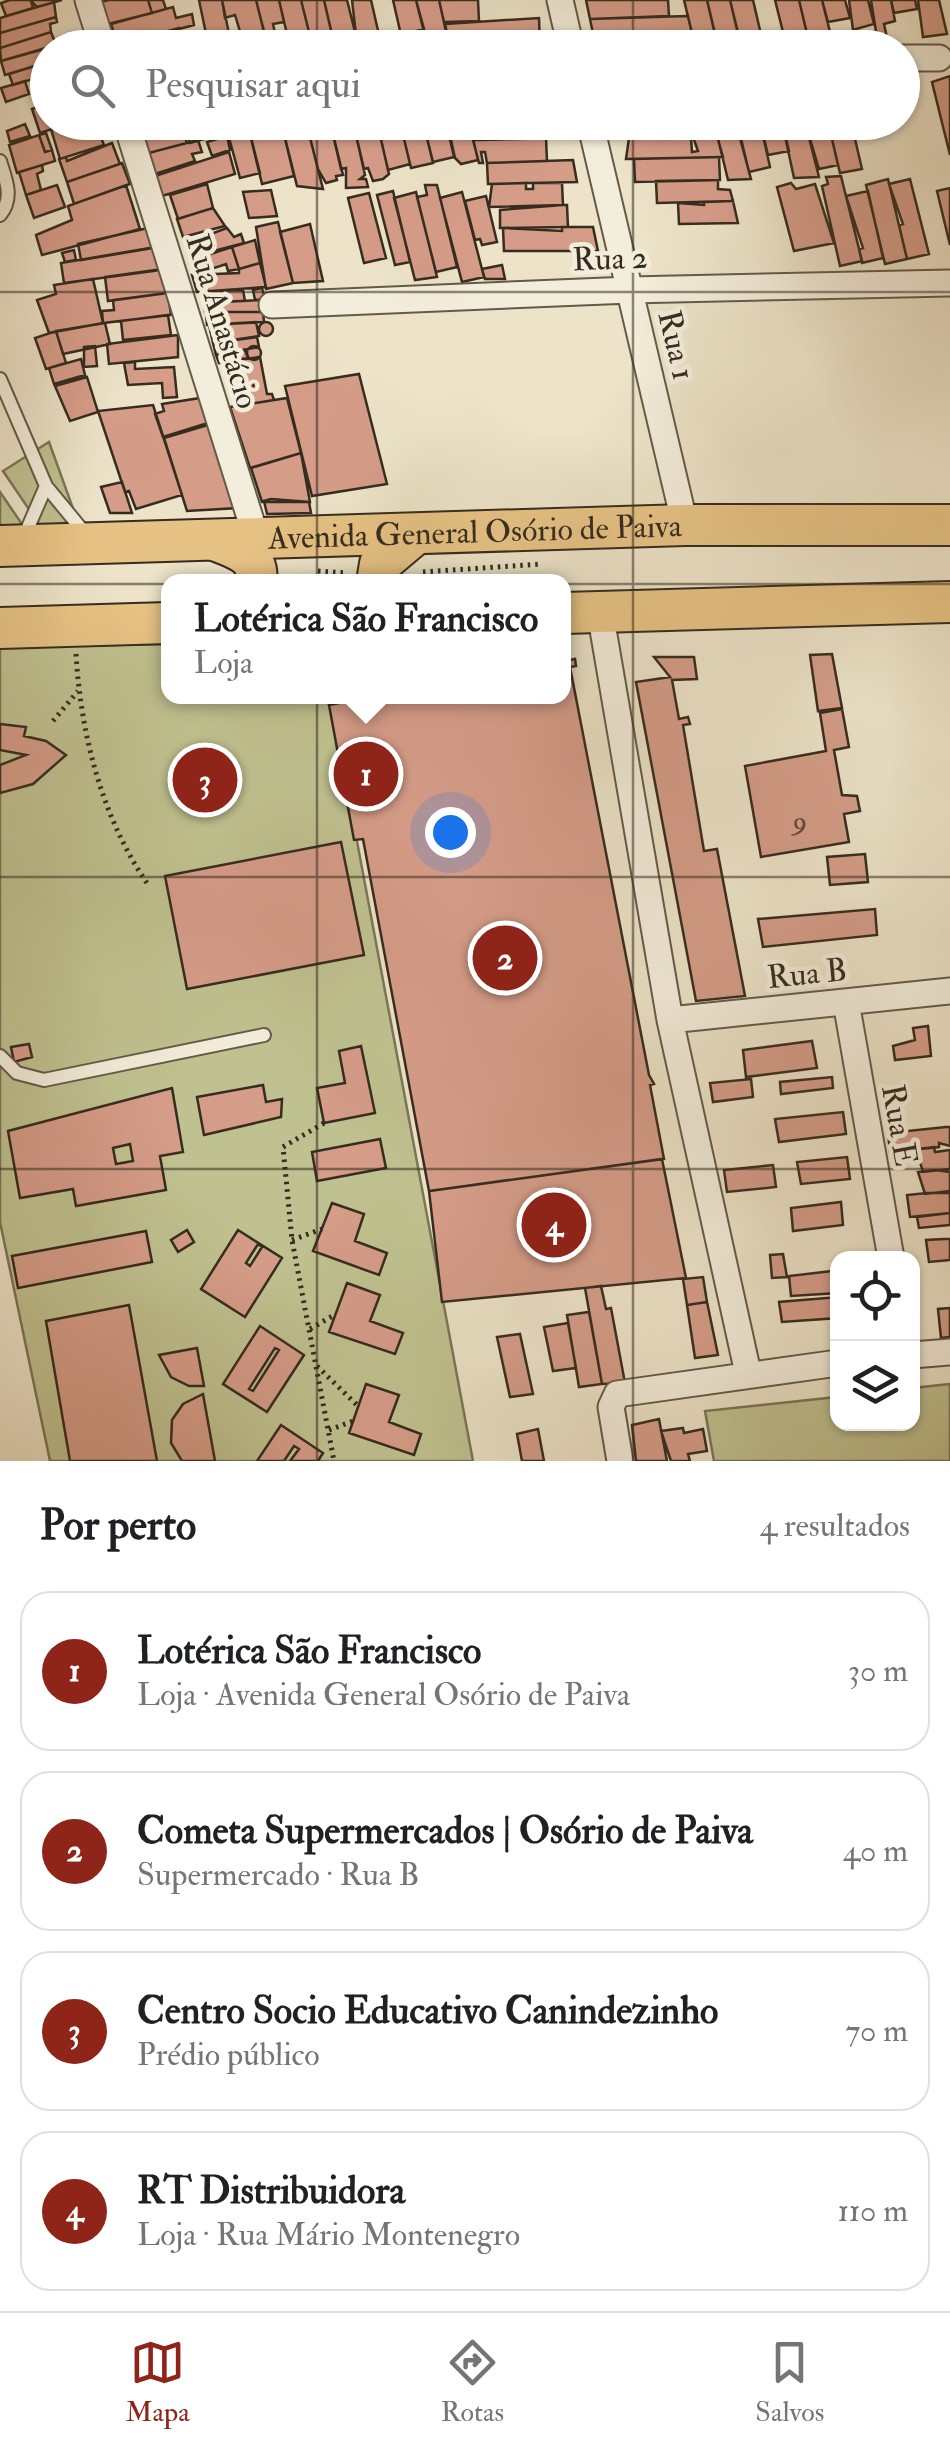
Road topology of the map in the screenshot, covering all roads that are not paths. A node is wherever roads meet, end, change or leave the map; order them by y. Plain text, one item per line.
1 (88, 0) edge
2 (560, 0) edge
3 (97, 30) edge
4 (567, 30) edge
5 (920, 58) edge
6 (939, 58) dead end
7 (132, 140) edge
8 (594, 140) edge
9 (0, 162) edge
10 (0, 215) edge
11 (950, 284) edge
12 (630, 290) junction
13 (272, 306) dead end
14 (0, 379) edge
15 (46, 486) junction
16 (685, 525) junction
17 (950, 525) edge
18 (412, 536) junction
19 (257, 540) junction
20 (217, 541) junction
21 (94, 543) junction
22 (10, 546) edge
23 (257, 574) edge
24 (378, 574) edge
25 (950, 602) edge
26 (582, 613) edge
27 (161, 623) edge
28 (0, 628) edge
29 (950, 991) edge
30 (846, 1002) junction
31 (670, 1020) junction
32 (264, 1034) dead end
33 (0, 1056) edge
34 (889, 1251) edge
35 (950, 1352) edge
36 (920, 1354) edge
37 (830, 1364) edge
38 (748, 1372) junction
39 (620, 1461) edge

1 - 3 street
2 - 4 street
5 - 6 street
7 - 19 street, Rua Anastácio
8 - 12 street, Rua 1
9 - 10 lane
11 - 12 street, Rua 2
12 - 13 street, Rua 2
12 - 16 street, Rua 1
14 - 15 lane
15 - 21 lane
15 - 22 lane
16 - 17 main road, Avenida General Osório de Paiva
16 - 18 main road, Avenida General Osório de Paiva
18 - 19 main road, Avenida General Osório de Paiva
18 - 24 main road
19 - 20 main road, Avenida General Osório de Paiva
20 - 21 main road, Avenida General Osório de Paiva
20 - 23 main road
21 - 22 main road, Avenida General Osório de Paiva
25 - 26 main road
26 - 31 street
27 - 28 main road
29 - 30 street, Rua B
30 - 31 street, Rua B
30 - 34 street, Rua E
31 - 38 street
32 - 33 lane
35 - 36 street
37 - 38 street
38 - 39 street

